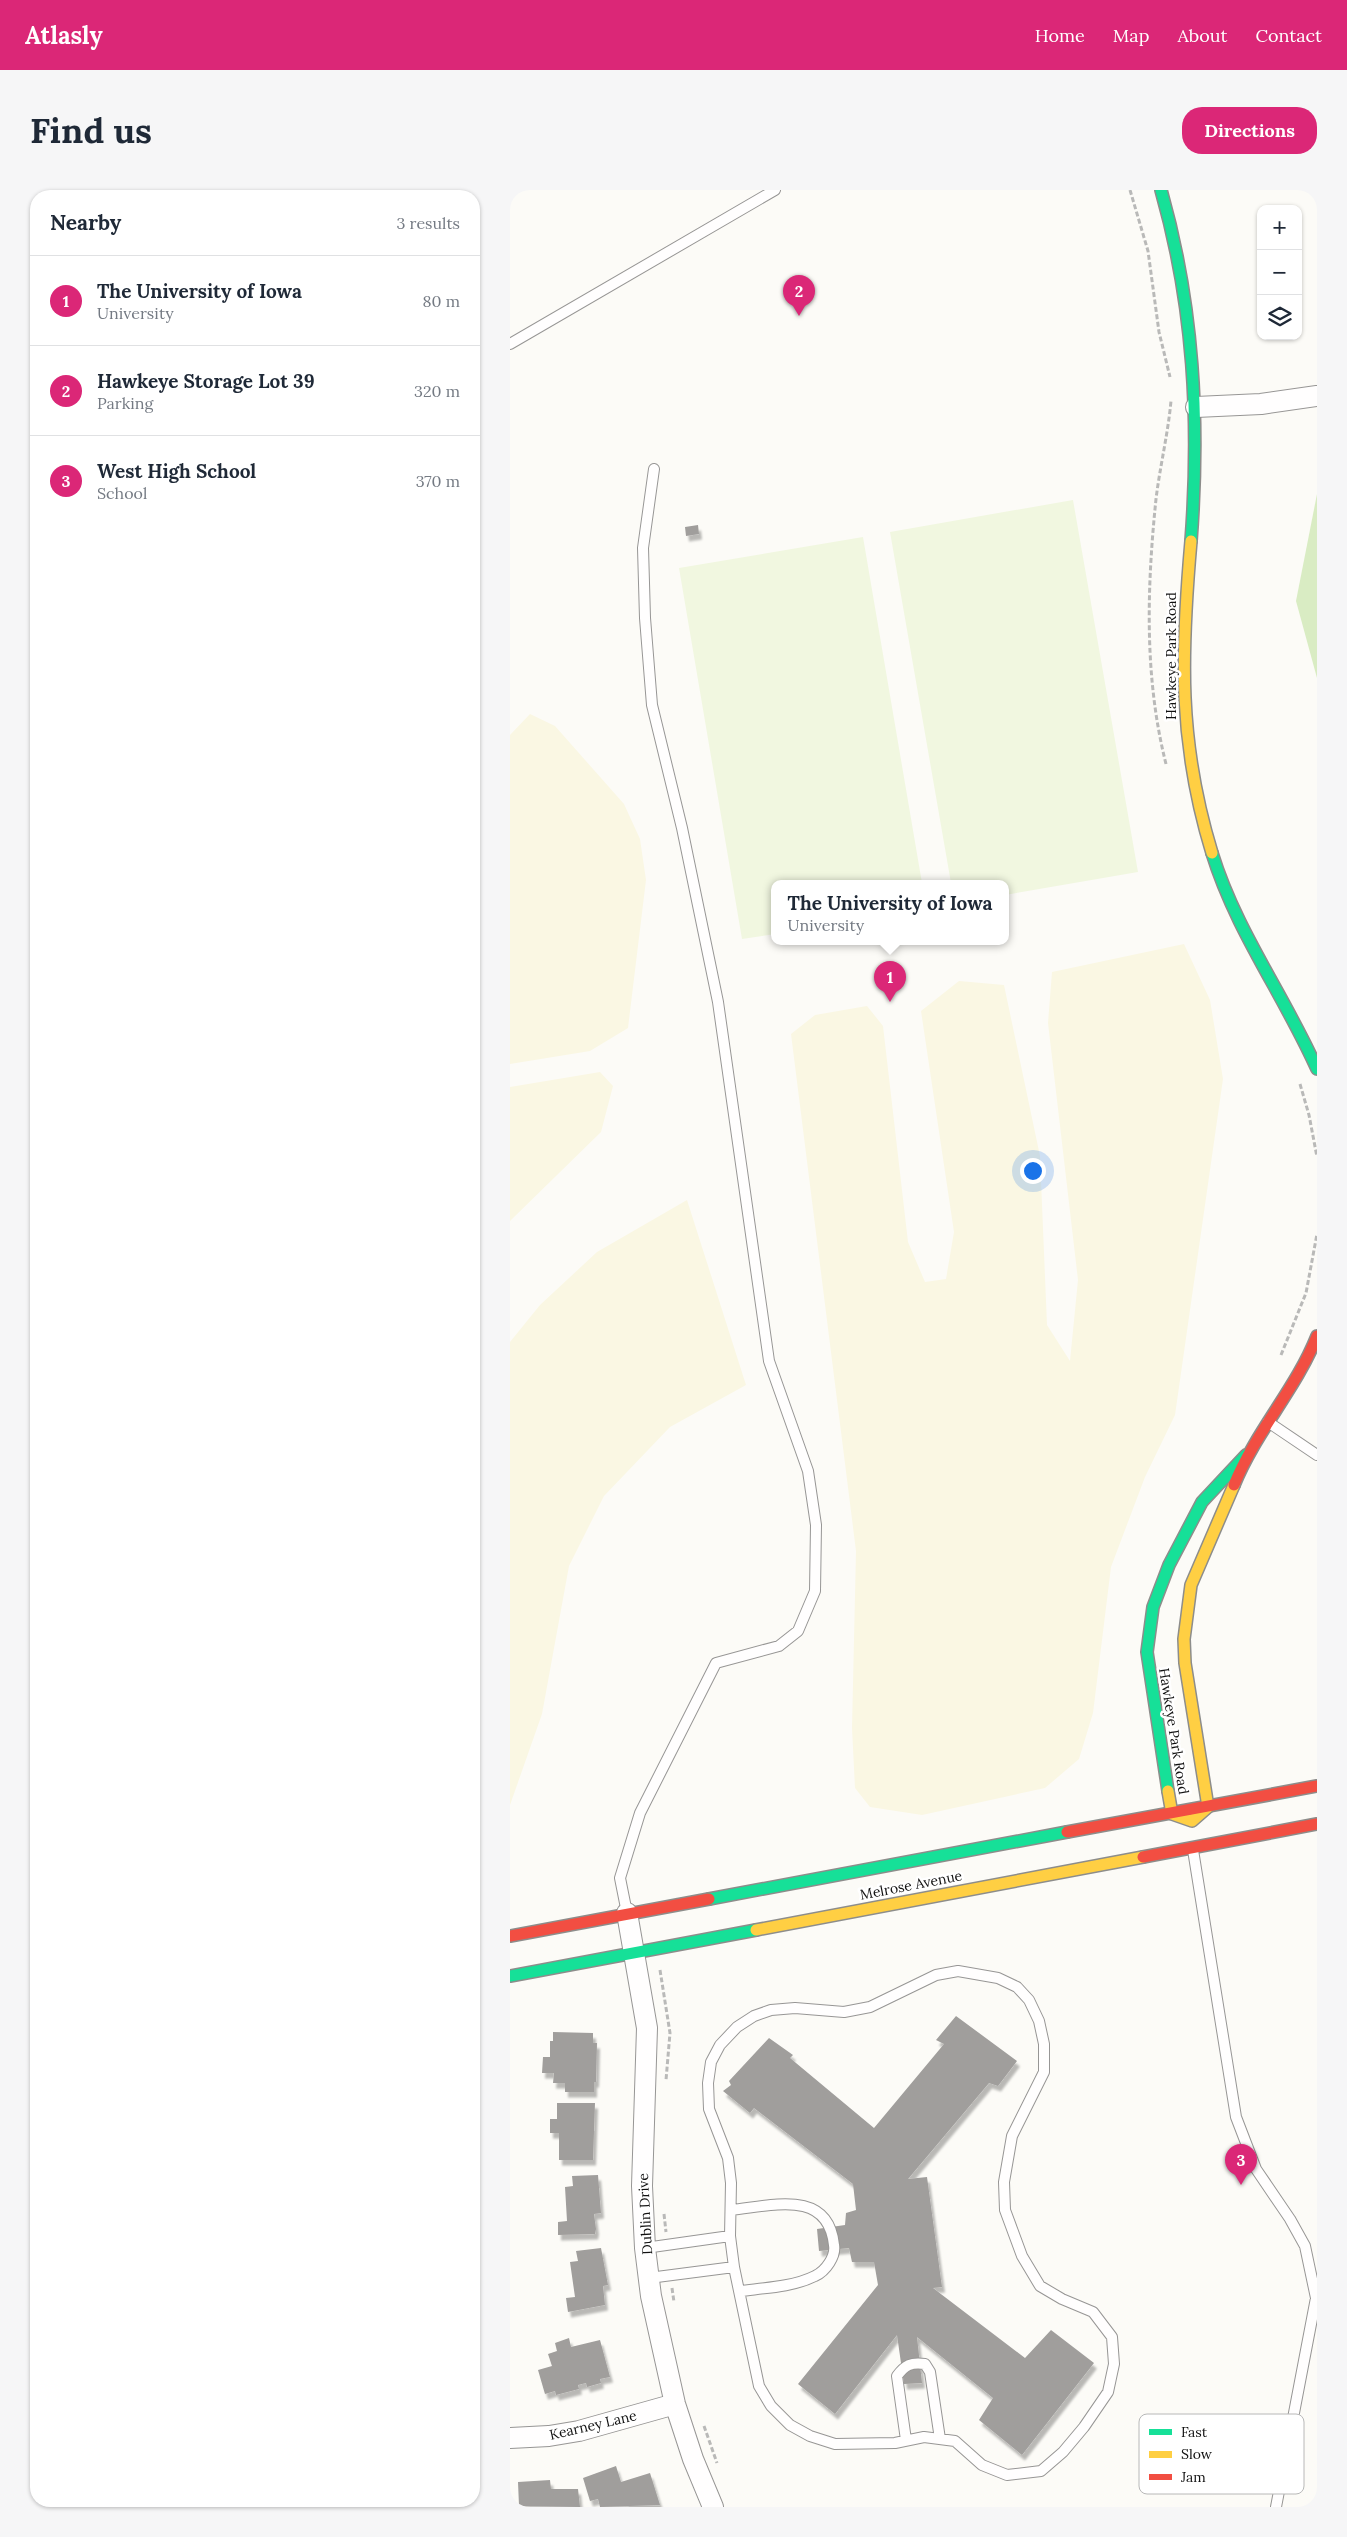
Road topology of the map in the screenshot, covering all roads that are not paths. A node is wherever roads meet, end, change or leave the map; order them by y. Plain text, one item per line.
1 (775, 190) edge
2 (1161, 190) edge
3 (510, 344) edge
4 (1317, 396) edge
5 (1196, 407) junction
6 (654, 469) dead end
7 (1317, 1069) edge
8 (1317, 1336) edge
9 (1267, 1422) junction
10 (1246, 1455) junction
11 (1317, 1455) edge
12 (1317, 1786) edge
13 (1208, 1807) junction
14 (1172, 1814) junction
15 (1317, 1824) edge
16 (1192, 1834) junction
17 (627, 1914) junction
18 (510, 1936) edge
19 (634, 1952) junction
20 (510, 1976) edge
21 (731, 2210) junction
22 (730, 2236) junction
23 (645, 2248) junction
24 (734, 2267) junction
25 (649, 2278) junction
26 (740, 2291) junction
27 (676, 2404) junction
28 (1294, 2414) edge
29 (510, 2438) edge
30 (940, 2439) junction
31 (906, 2440) junction
32 (1278, 2494) edge
33 (713, 2507) edge
34 (1276, 2507) edge

1 - 3 lane
2 - 5 street, Hawkeye Park Road
4 - 5 street
5 - 7 street, Hawkeye Park Road
6 - 17 lane
8 - 9 street, Hawkeye Park Road
9 - 10 street, Hawkeye Park Road
9 - 11 lane
10 - 13 street, Hawkeye Park Road
10 - 14 street, Hawkeye Park Road
12 - 13 street, Melrose Avenue
13 - 14 street, Melrose Avenue
13 - 16 street
14 - 16 street, Hawkeye Park Road
14 - 17 street, Melrose Avenue
15 - 16 street, Melrose Avenue
16 - 19 street, Melrose Avenue
16 - 28 lane
17 - 18 street, Melrose Avenue
17 - 19 street, Dublin Drive
19 - 20 street, Melrose Avenue
19 - 23 street, Dublin Drive
21 - 22 lane
21 - 26 lane
21 - 30 lane
22 - 23 lane
22 - 24 lane
23 - 25 street, Dublin Drive
24 - 25 lane
24 - 26 lane
25 - 27 street, Dublin Drive
26 - 31 lane
27 - 29 street, Kearney Lane
27 - 33 street, Dublin Drive
30 - 31 lane
30 - 31 lane
32 - 34 lane

